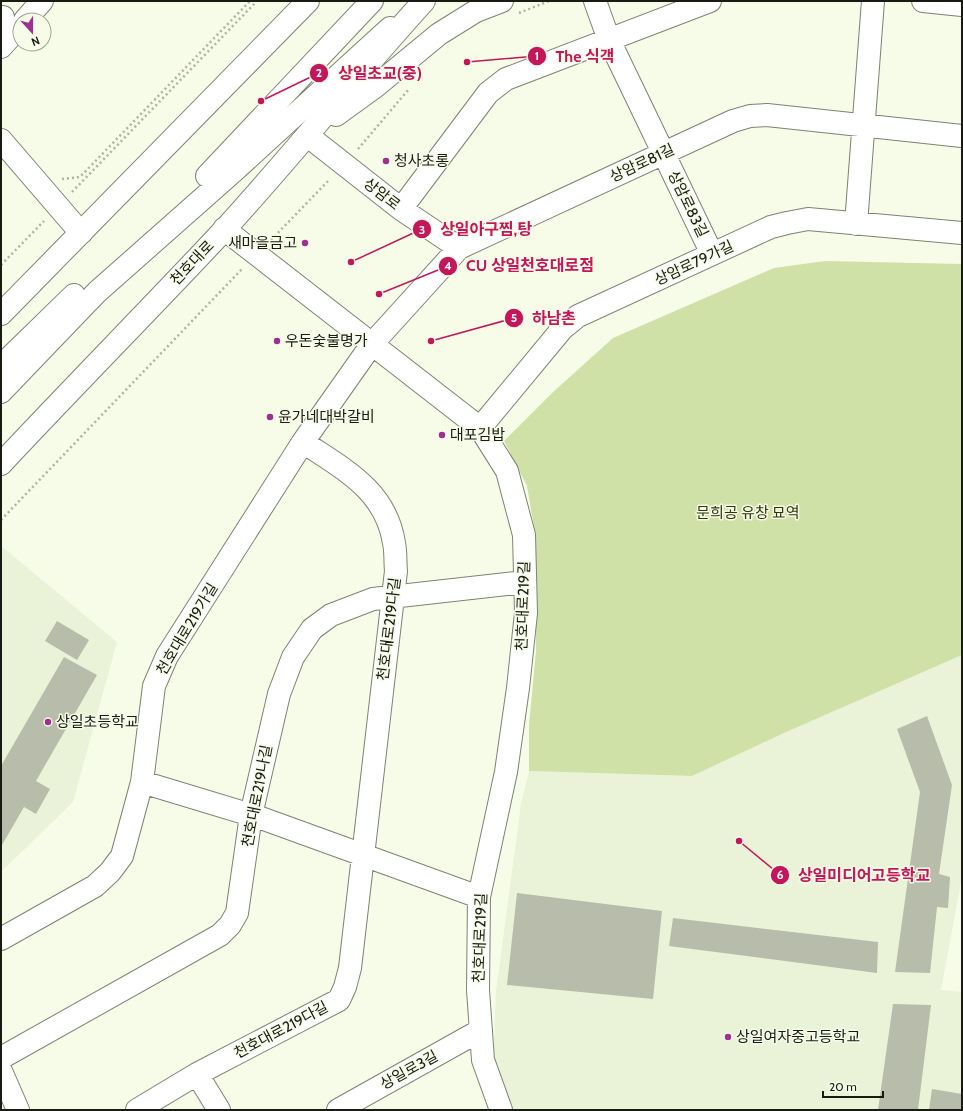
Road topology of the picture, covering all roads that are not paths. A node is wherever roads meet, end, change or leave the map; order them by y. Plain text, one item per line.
1 (42, 1) edge
2 (308, 1) edge
3 (372, 1) edge
4 (419, 1) edge
5 (424, 1) edge
6 (502, 1) edge
7 (595, 1) edge
8 (710, 1) edge
9 (873, 1) edge
10 (923, 1) edge
11 (962, 4) edge
12 (32, 12) edge
13 (8, 22) edge
14 (609, 40) junction
15 (1, 47) edge
16 (864, 126) junction
17 (308, 136) junction
18 (962, 136) edge
19 (1, 140) edge
20 (664, 153) junction
21 (401, 209) junction
22 (856, 224) junction
23 (224, 229) junction
24 (81, 233) junction
25 (962, 233) edge
26 (459, 248) junction
27 (712, 254) junction
28 (1, 314) edge
29 (372, 344) junction
30 (1, 366) edge
31 (1, 392) edge
32 (480, 428) junction
33 (303, 442) junction
34 (1, 464) edge
35 (525, 582) junction
36 (393, 596) junction
37 (142, 782) junction
38 (251, 815) junction
39 (363, 856) junction
40 (479, 897) junction
41 (1, 939) edge
42 (481, 1030) junction
43 (1, 1058) edge
44 (1, 1071) edge
45 (197, 1074) junction
46 (18, 1110) edge
47 (137, 1110) edge
48 (219, 1110) edge
49 (338, 1110) edge
50 (501, 1110) edge

1 - 12 street
2 - 24 street
3 - 30 street
4 - 31 street
5 - 17 street, 천호대로
6 - 17 street
7 - 14 street, 상암로83길
8 - 14 street
9 - 16 street
10 - 11 street
13 - 15 street
14 - 20 street, 상암로83길
14 - 21 street
16 - 18 street, 상암로81길
16 - 20 street, 상암로81길
16 - 22 street
17 - 21 street, 상암로
17 - 23 street, 천호대로
19 - 24 street
20 - 26 street, 상암로81길
20 - 27 street, 상암로83길
21 - 26 street, 상암로
22 - 25 street, 상암로79가길
22 - 27 street, 상암로79가길
23 - 29 street, 천호대로219길
23 - 34 street, 천호대로
24 - 28 street
26 - 29 street, 상암로81길
27 - 32 street, 상암로79가길
29 - 32 street, 천호대로219길
29 - 33 street, 천호대로219가길
32 - 35 street, 천호대로219길
33 - 36 street, 천호대로219다길
33 - 37 street, 천호대로219가길
35 - 36 street, 천호대로219나길
35 - 40 street, 천호대로219길
36 - 38 street, 천호대로219나길
36 - 39 street, 천호대로219다길
37 - 38 street
37 - 41 street, 천호대로219가길
38 - 39 street
38 - 43 street, 천호대로219나길
39 - 40 street
39 - 45 street, 천호대로219다길
40 - 42 street, 천호대로219길
42 - 49 street, 상일로3길
42 - 50 street, 천호대로219길
44 - 46 street
45 - 47 street, 천호대로219다길
45 - 48 street

